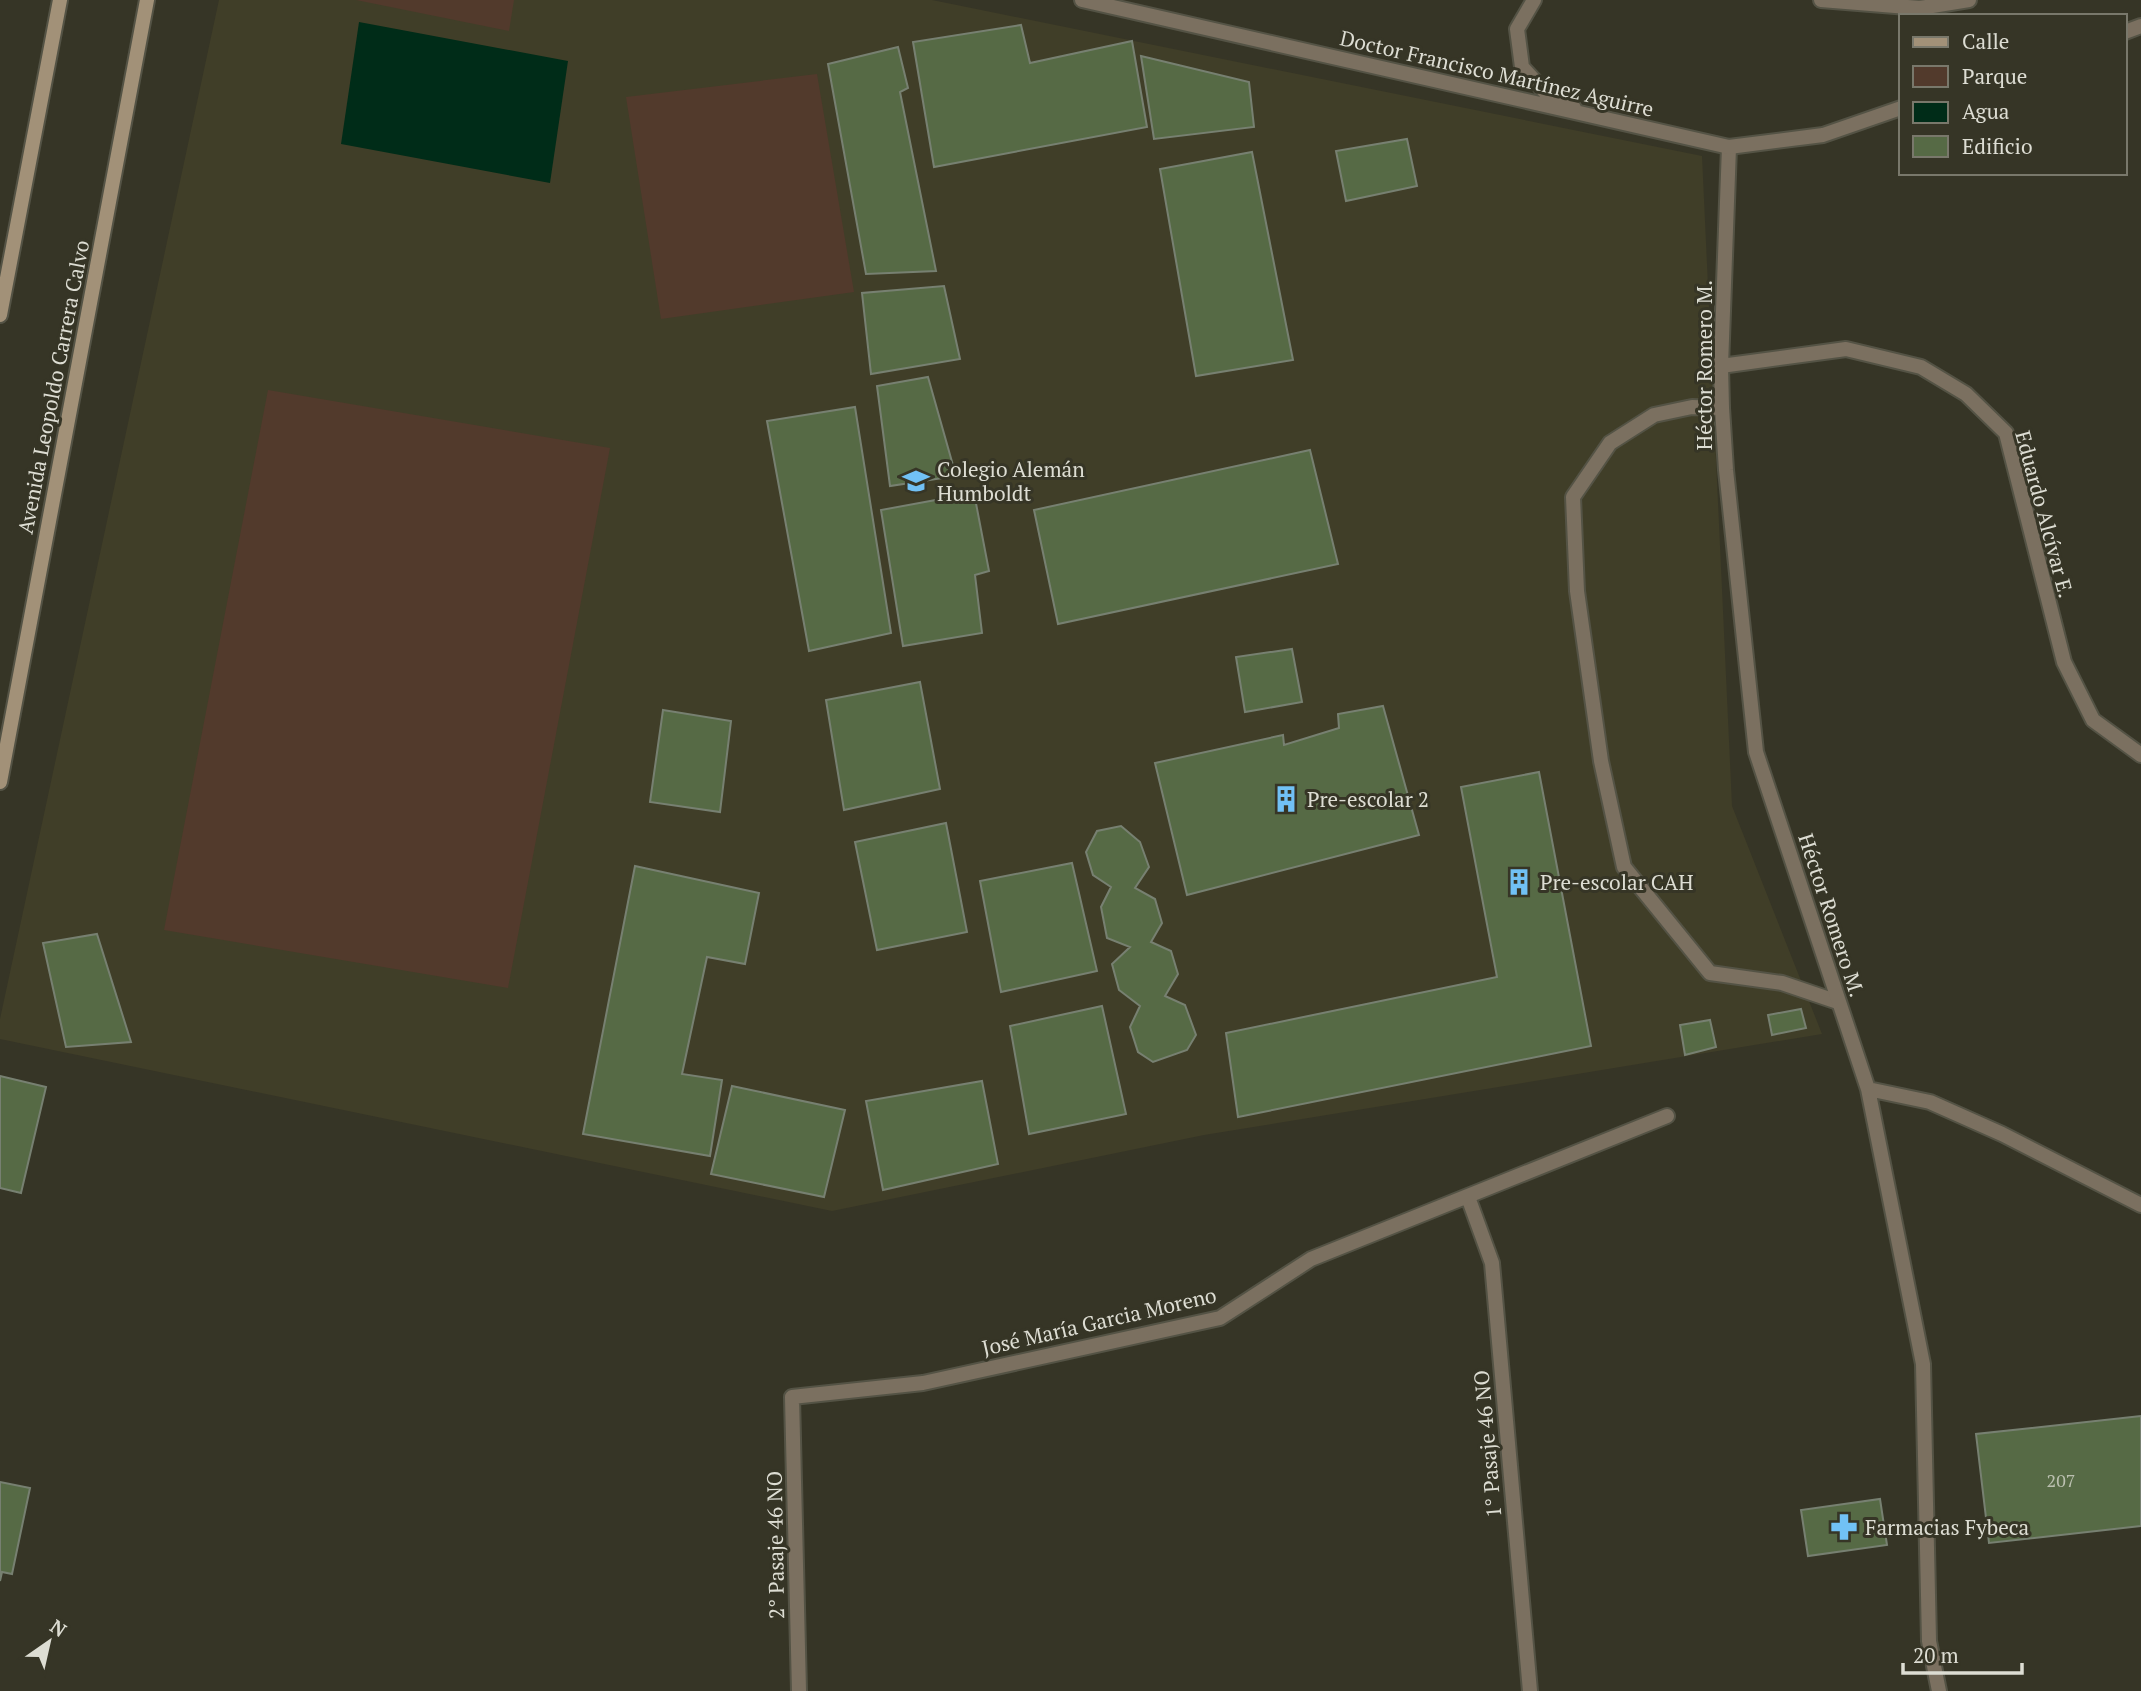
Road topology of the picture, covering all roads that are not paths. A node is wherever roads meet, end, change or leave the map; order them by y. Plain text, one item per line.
1 (60, 0) edge
2 (147, 0) edge
3 (1082, 0) edge
4 (1534, 0) edge
5 (1821, 0) edge
6 (1969, 0) edge
7 (1920, 8) edge
8 (1899, 109) edge
9 (1593, 118) junction
10 (1729, 147) junction
11 (0, 315) edge
12 (1721, 366) junction
13 (1722, 408) junction
14 (2141, 755) edge
15 (0, 782) edge
16 (1838, 1002) junction
17 (1868, 1088) junction
18 (1667, 1116) dead end
19 (1468, 1197) junction
20 (2141, 1205) edge
21 (792, 1397) joint
22 (799, 1691) edge
23 (1530, 1691) edge
24 (1939, 1691) edge

1 - 11 main road
2 - 15 main road, Avenida Leopoldo Carrera Calvo
3 - 9 street, Doctor Francisco Martínez Aguirre
4 - 9 street
5 - 7 street
6 - 7 street
8 - 10 street, Doctor Francisco Martínez Aguirre
9 - 10 street, Doctor Francisco Martínez Aguirre
10 - 12 street, Héctor Romero M.
12 - 13 street, Héctor Romero M.
12 - 14 street, Eduardo Alcívar E.
13 - 16 street, Héctor Romero M.
13 - 16 street
16 - 17 street, Héctor Romero M.
17 - 20 street
17 - 24 street, Héctor Romero M.
18 - 19 street, José María Garcia Moreno
19 - 21 street, José María Garcia Moreno
19 - 23 street, 1° Pasaje 46 NO
21 - 22 street, 2° Pasaje 46 NO

